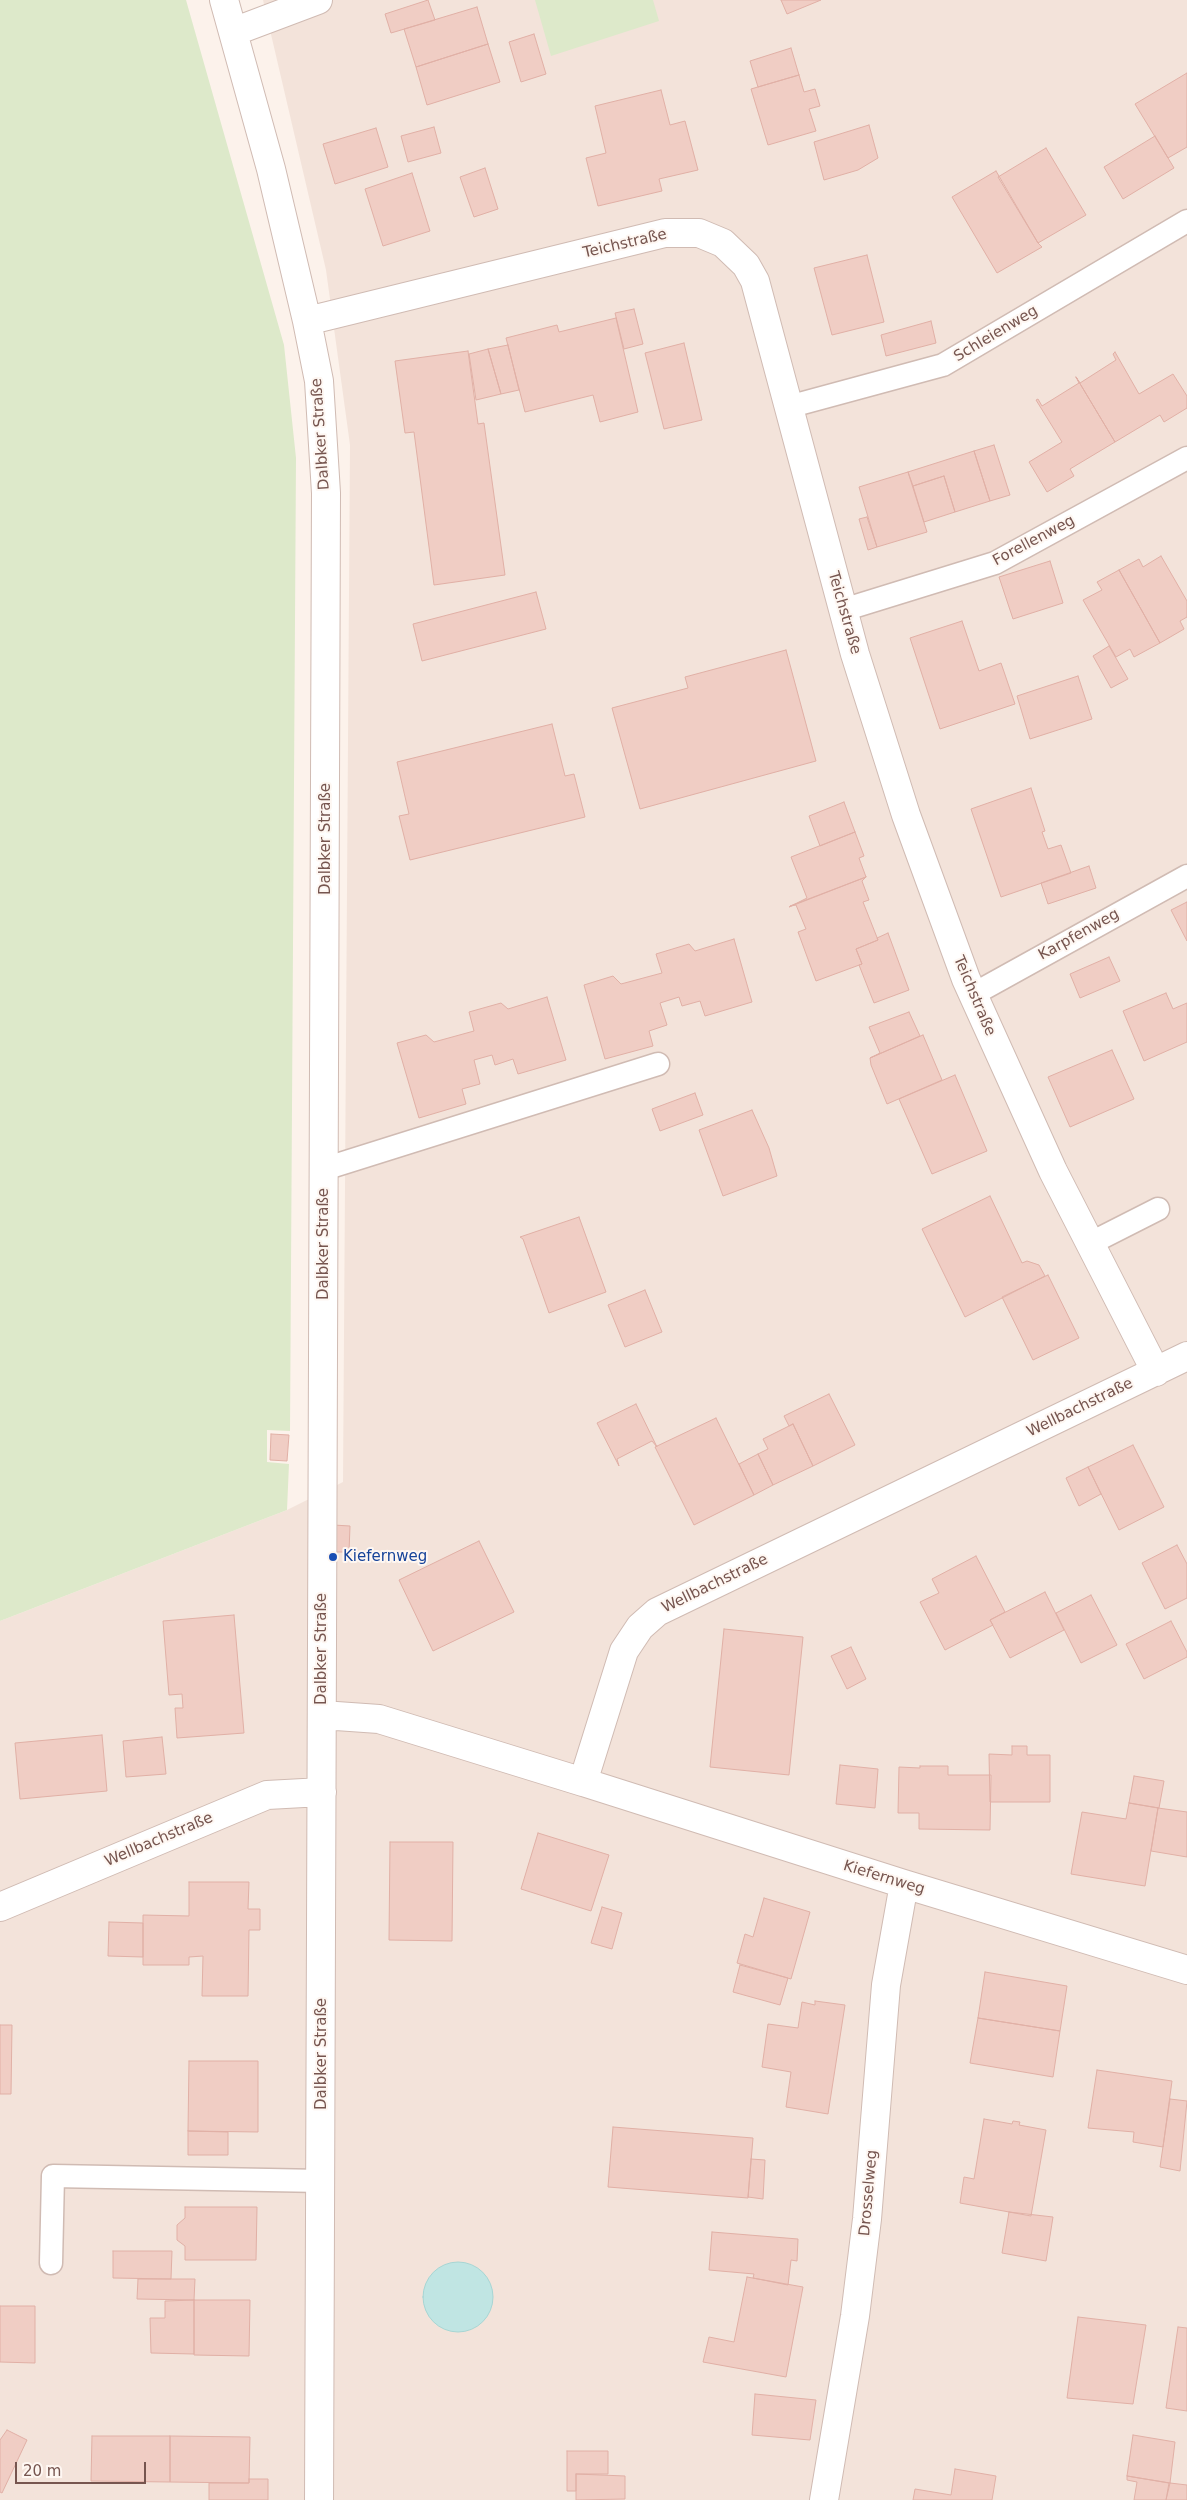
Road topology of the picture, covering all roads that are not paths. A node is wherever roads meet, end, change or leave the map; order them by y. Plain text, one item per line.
1 (224, 0) edge
2 (318, 0) edge
3 (233, 32) junction
4 (1187, 221) edge
5 (307, 321) junction
6 (788, 407) junction
7 (1187, 458) edge
8 (843, 610) junction
9 (1187, 876) edge
10 (972, 994) junction
11 (658, 1064) dead end
12 (324, 1169) junction
13 (1158, 1209) dead end
14 (1089, 1244) junction
15 (1187, 1356) edge
16 (1156, 1372) junction
17 (322, 1715) junction
18 (583, 1782) junction
19 (322, 1792) junction
20 (904, 1884) junction
21 (0, 1907) edge
22 (1187, 1970) edge
23 (322, 2180) junction
24 (51, 2263) dead end
25 (319, 2500) edge
26 (824, 2500) edge

1 - 3 street, Dalbker Straße
2 - 3 street
3 - 5 street, Dalbker Straße
4 - 6 lane, Schleienweg
5 - 6 street, Teichstraße
5 - 12 street, Dalbker Straße
6 - 8 street, Teichstraße
7 - 8 lane, Forellenweg
8 - 10 street, Teichstraße
9 - 10 lane, Karpfenweg
10 - 14 street, Teichstraße
11 - 12 lane
12 - 17 street, Dalbker Straße
13 - 14 lane
14 - 16 street, Teichstraße
15 - 16 street, Wellbachstraße
16 - 18 street, Wellbachstraße
17 - 18 street
17 - 19 street, Dalbker Straße
18 - 20 street, Kiefernweg
19 - 21 street, Wellbachstraße
19 - 23 street, Dalbker Straße
20 - 22 street, Kiefernweg
20 - 26 street, Drosselweg
23 - 24 lane
23 - 25 street, Dalbker Straße

